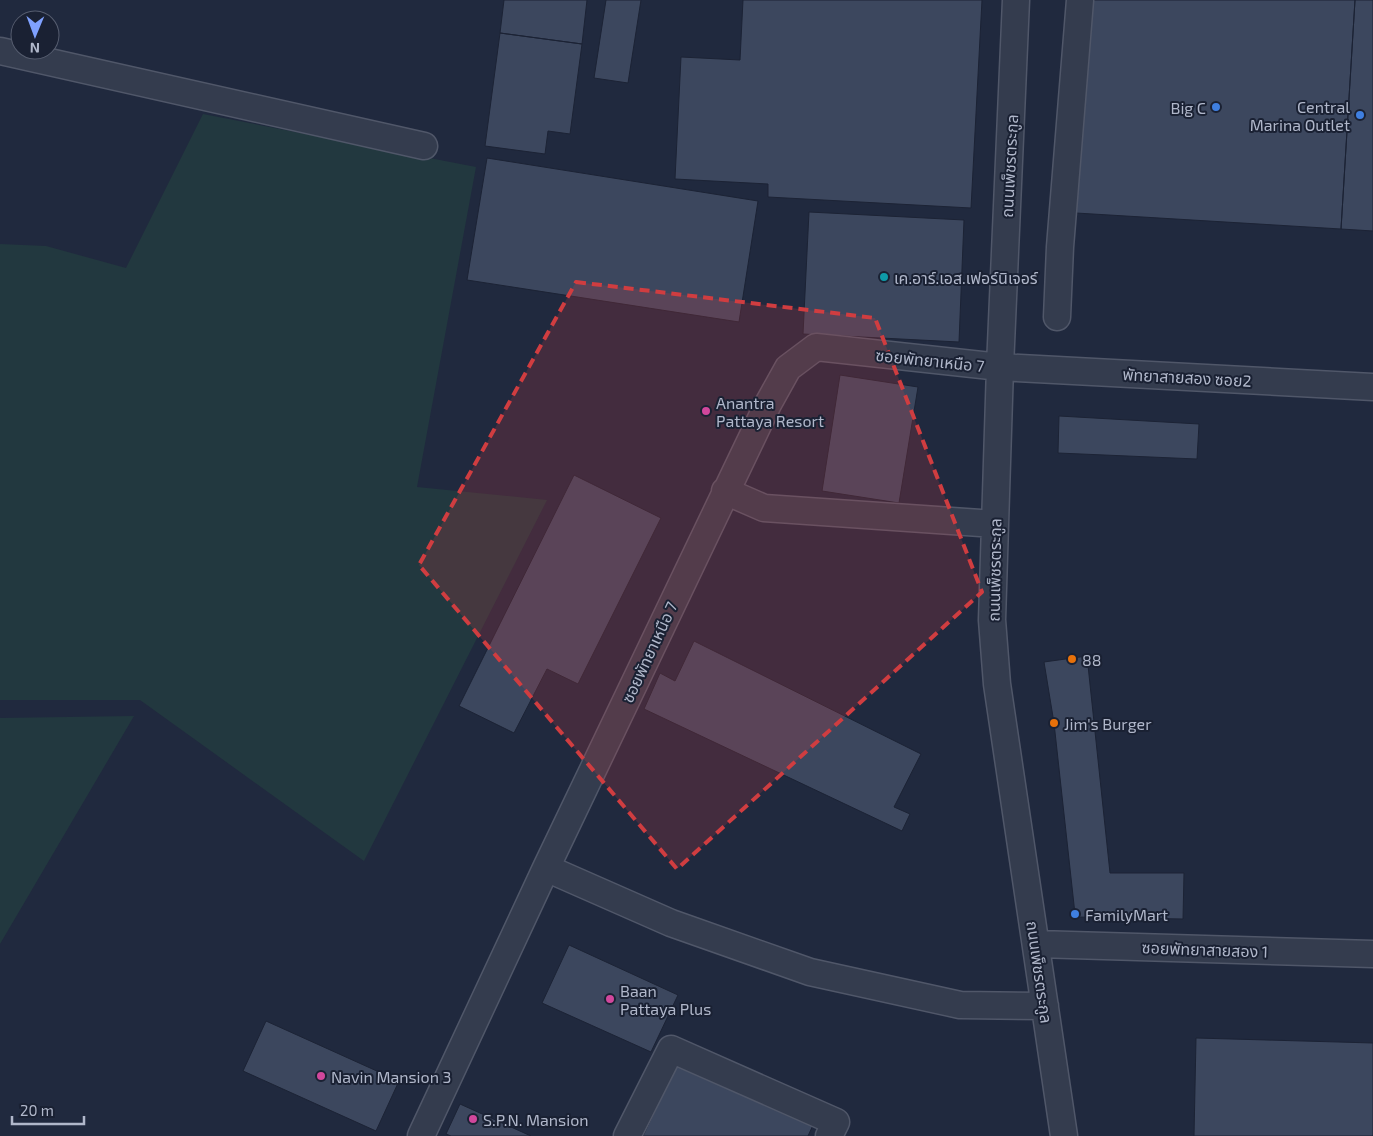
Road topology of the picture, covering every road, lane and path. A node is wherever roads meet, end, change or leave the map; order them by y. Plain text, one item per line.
1 (1016, 0) edge
2 (1080, 0) edge
3 (0, 51) edge
4 (424, 146) dead end
5 (1057, 317) dead end
6 (1000, 367) junction
7 (1373, 387) edge
8 (725, 492) junction
9 (995, 524) junction
10 (546, 868) junction
11 (1036, 944) junction
12 (1373, 954) edge
13 (1044, 1006) junction
14 (421, 1136) edge
15 (627, 1136) edge
16 (829, 1136) edge
17 (1064, 1136) edge

1 - 6 street, ถนนเพ็ชรตระกูล
2 - 5 street
3 - 4 street
6 - 7 street, พัทยาสายสอง ซอย2
6 - 8 street, ซอยพัทยาเหนือ 7
6 - 9 street, ถนนเพ็ชรตระกูล
8 - 9 street
8 - 10 street, ซอยพัทยาเหนือ 7
9 - 11 street, ถนนเพ็ชรตระกูล
10 - 13 street
10 - 14 street, ซอยพัทยาเหนือ 7
11 - 12 street, ซอยพัทยาสายสอง 1
11 - 13 street, ถนนเพ็ชรตระกูล
13 - 17 street, ถนนเพ็ชรตระกูล
15 - 16 street

